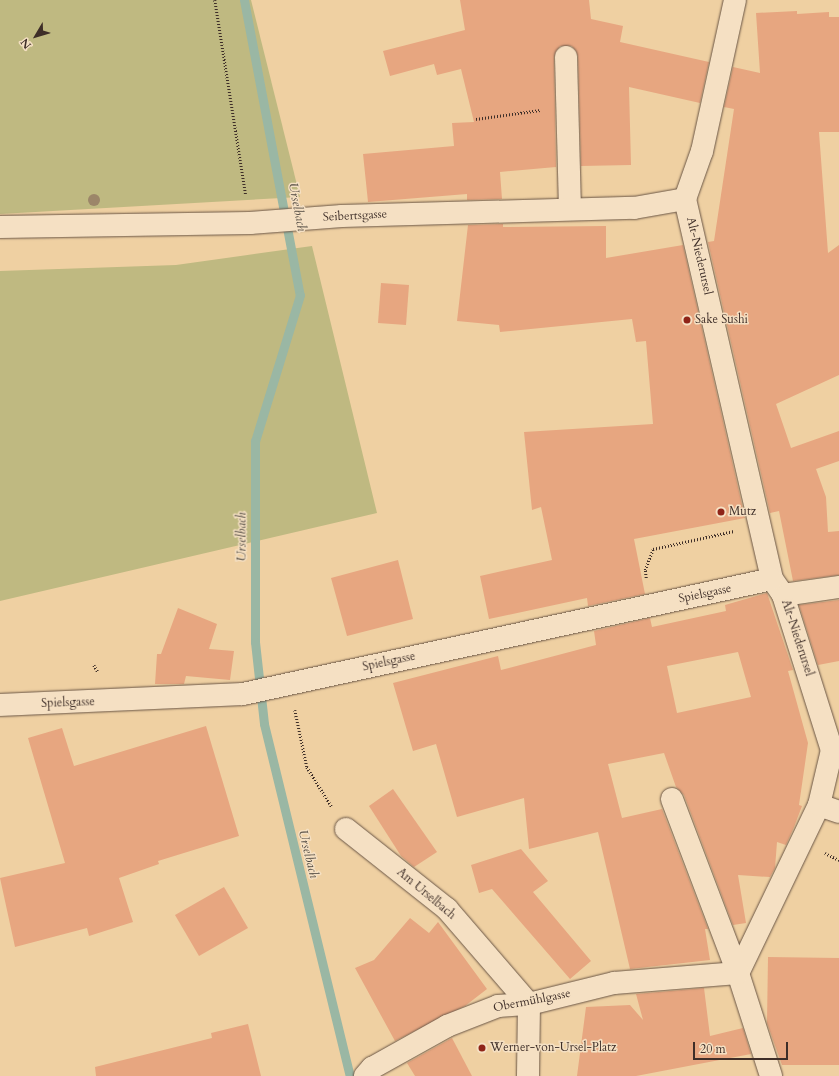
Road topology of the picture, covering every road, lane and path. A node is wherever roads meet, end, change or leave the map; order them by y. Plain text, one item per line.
1 (215, 0) edge
2 (735, 0) edge
3 (566, 57) dead end
4 (568, 107) junction
5 (476, 119) dead end
6 (685, 199) junction
7 (570, 209) junction
8 (248, 214) junction
9 (0, 227) edge
10 (741, 529) dead end
11 (645, 570) dead end
12 (777, 587) junction
13 (839, 587) edge
14 (292, 692) junction
15 (0, 705) edge
16 (672, 799) dead end
17 (829, 808) edge
18 (346, 829) joint
19 (832, 857) dead end
20 (839, 860) edge
21 (738, 973) junction
22 (529, 1004) junction
23 (369, 1072) edge
24 (528, 1076) edge
25 (771, 1076) edge

1 - 8 path
2 - 6 street
3 - 4 street
4 - 5 path
4 - 7 street
6 - 7 street, Seibertsgasse
6 - 12 street, Alt-Niederursel
7 - 8 street, Seibertsgasse
8 - 9 street, Seibertsgasse
10 - 11 path
12 - 13 street, Spielsgasse
12 - 14 street, Spielsgasse
12 - 17 street, Alt-Niederursel
14 - 15 street, Spielsgasse
14 - 18 path
16 - 21 street
17 - 21 street, Alt-Niederursel
18 - 22 street, Am Urselbach
19 - 20 path
21 - 22 street, Obermühlgasse
21 - 25 street
22 - 23 street, Obermühlgasse
22 - 24 street

